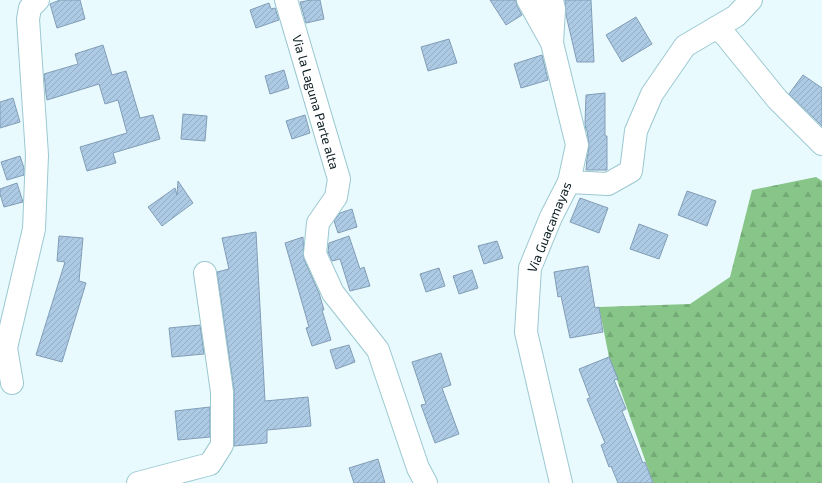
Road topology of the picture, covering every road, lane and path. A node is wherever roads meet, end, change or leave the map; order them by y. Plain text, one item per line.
1 (38, 0) edge
2 (286, 0) edge
3 (528, 0) edge
4 (552, 0) edge
5 (751, 0) edge
6 (716, 28) junction
7 (552, 43) junction
8 (822, 144) edge
9 (569, 182) junction
10 (205, 273) dead end
11 (12, 384) dead end
12 (417, 478) edge
13 (138, 483) edge
14 (561, 483) edge

1 - 11 street
2 - 12 street, Via la Laguna Parte alta
3 - 7 street, Via Guacamayas
4 - 7 street
5 - 6 street
6 - 8 street
6 - 9 street
7 - 9 street, Via Guacamayas
9 - 14 street, Via Guacamayas
10 - 13 street

